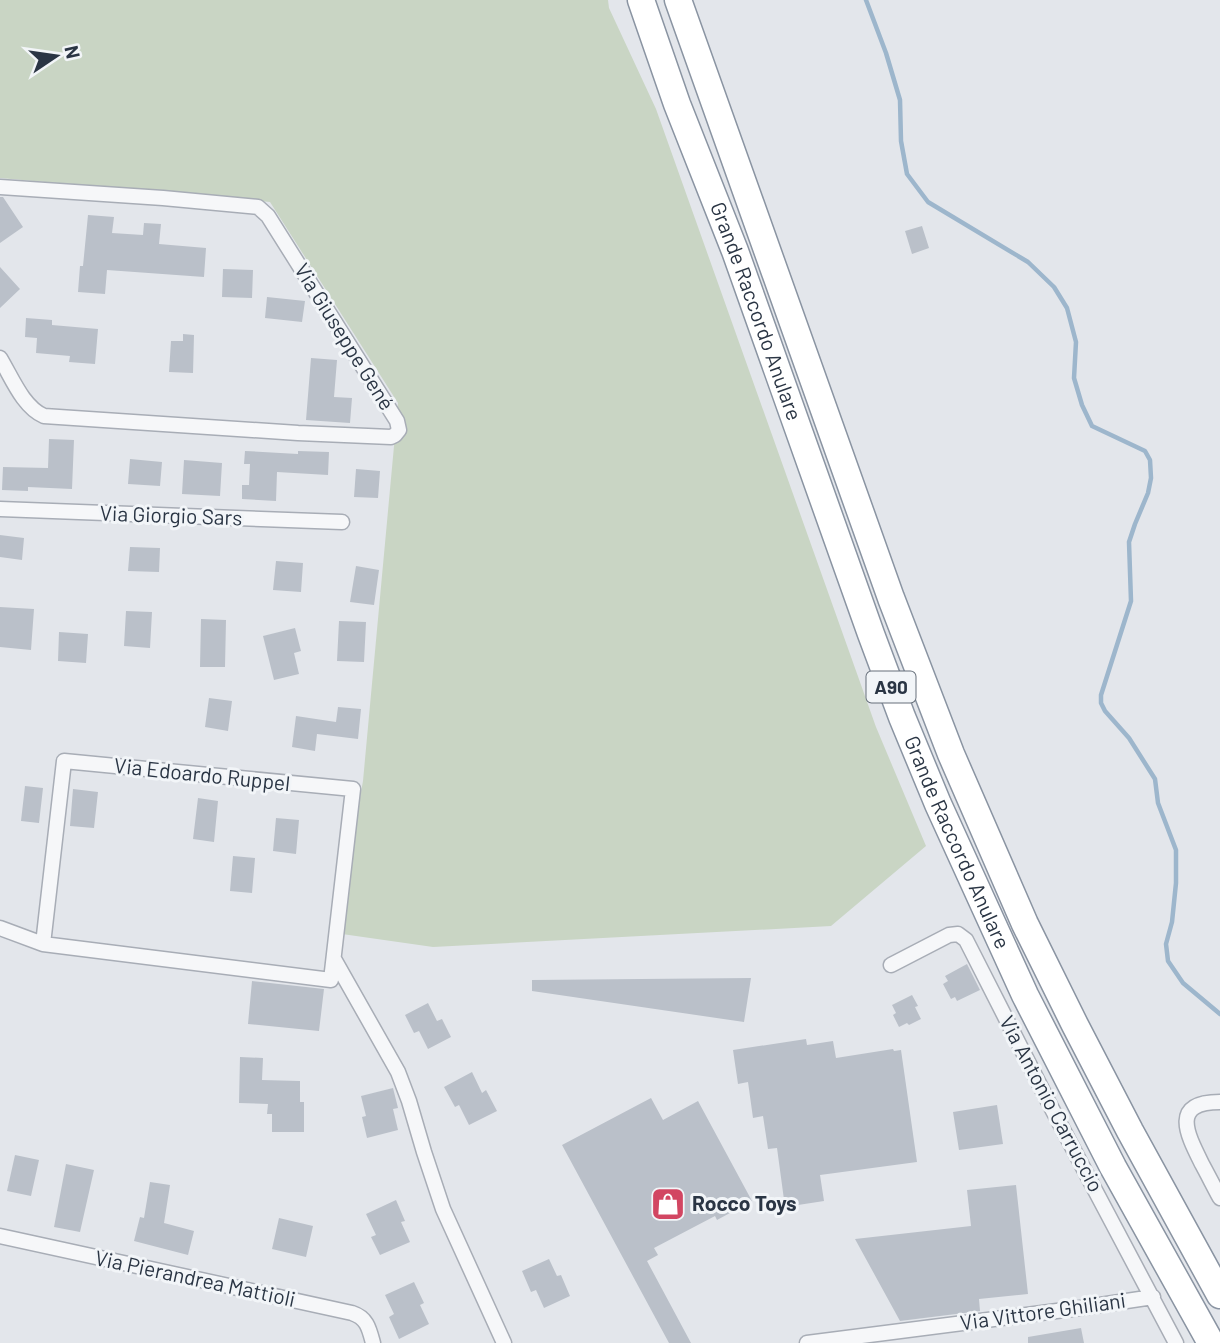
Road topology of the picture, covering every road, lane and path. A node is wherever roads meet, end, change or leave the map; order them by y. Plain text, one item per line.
1 (628, 0) edge
2 (640, 0) edge
3 (678, 0) edge
4 (677, 104) junction
5 (0, 187) edge
6 (0, 358) edge
7 (0, 509) edge
8 (342, 522) dead end
9 (0, 928) edge
10 (43, 944) junction
11 (334, 958) junction
12 (891, 965) dead end
13 (1220, 1102) edge
14 (1220, 1198) edge
15 (0, 1236) edge
16 (1220, 1295) edge
17 (1153, 1297) junction
18 (373, 1343) edge
19 (505, 1343) edge
20 (807, 1343) edge
21 (1176, 1343) edge
22 (1211, 1343) edge

1 - 4 highway
2 - 4 highway, Grande Raccordo Anulare / A90
3 - 16 highway, Grande Raccordo Anulare / A90
4 - 22 highway, Grande Raccordo Anulare / A90
5 - 6 street, Via Giuseppe Gené
7 - 8 street, Via Giorgio Sars
9 - 10 street
10 - 11 street
10 - 11 street, Via Edoardo Ruppel
11 - 19 street
12 - 17 street, Via Antonio Carruccio
13 - 14 street
15 - 18 street, Via Pierandrea Mattioli
17 - 20 street, Via Vittore Ghiliani
17 - 21 street, Via Antonio Carruccio

